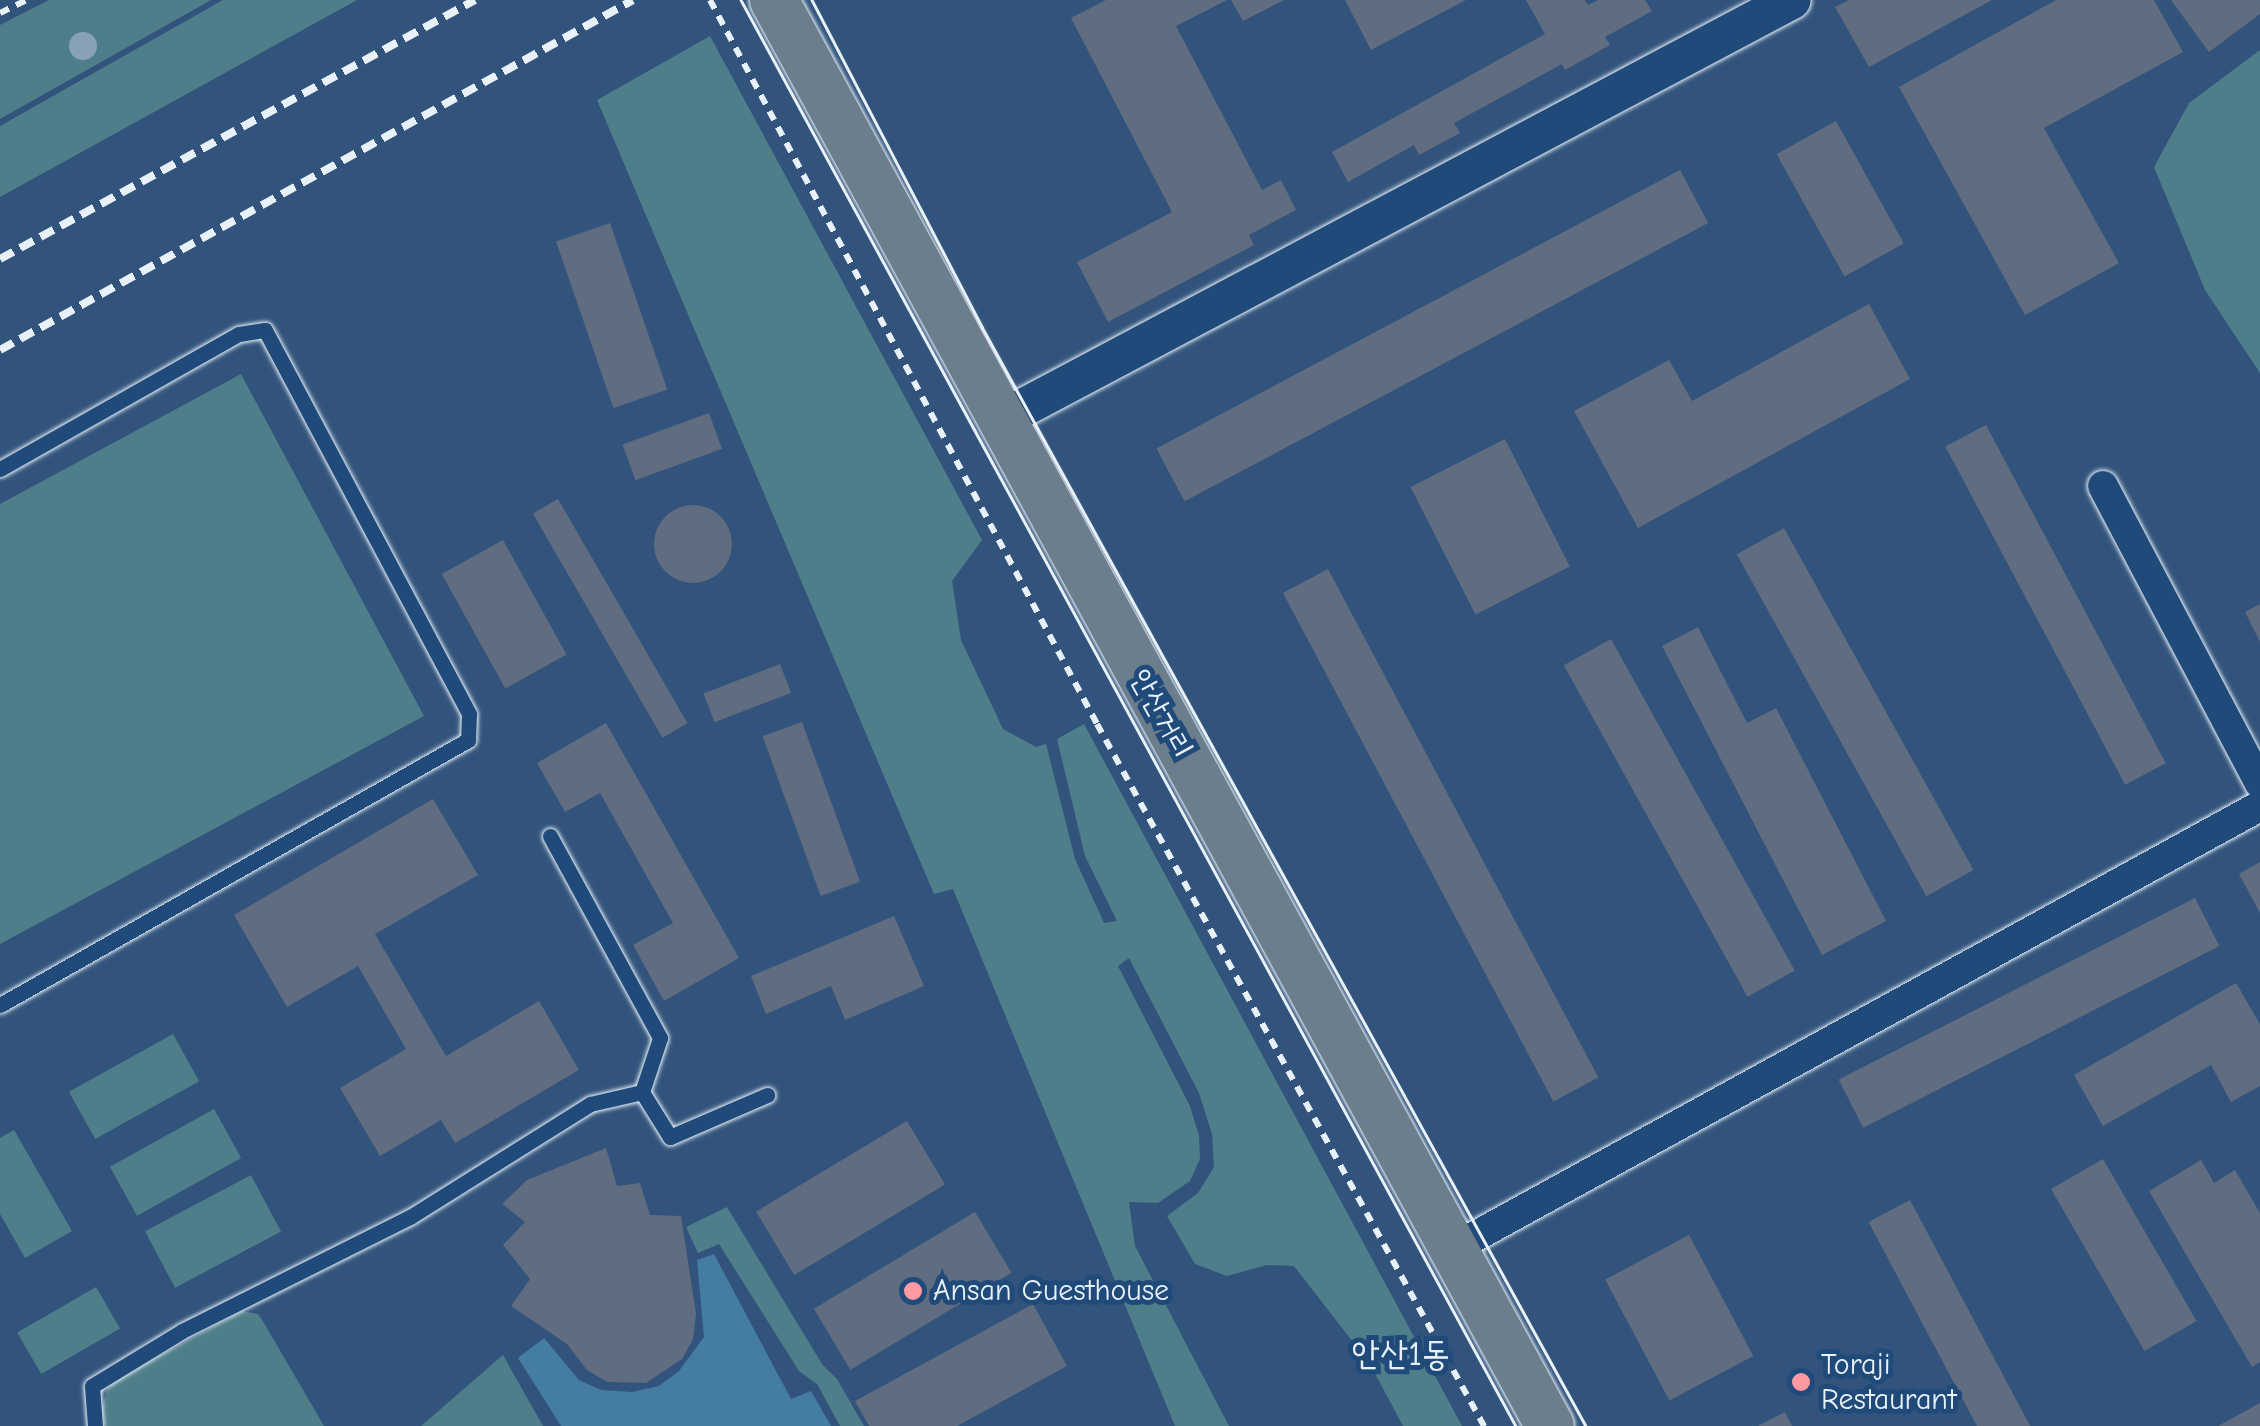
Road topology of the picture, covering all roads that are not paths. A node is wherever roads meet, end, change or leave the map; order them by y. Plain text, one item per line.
1 (774, 0) edge
2 (1792, 0) edge
3 (1000, 420) junction
4 (0, 469) edge
5 (2103, 486) dead end
6 (2260, 784) edge
7 (2260, 806) edge
8 (550, 836) dead end
9 (0, 1005) edge
10 (642, 1092) junction
11 (766, 1095) dead end
12 (1454, 1248) junction
13 (95, 1426) edge
14 (1550, 1426) edge

1 - 3 main road, 안산거리
2 - 3 street
3 - 12 main road, 안산거리
4 - 9 lane
5 - 6 street
7 - 12 street
8 - 10 lane
10 - 11 lane
10 - 13 lane
12 - 14 main road, 안산거리

